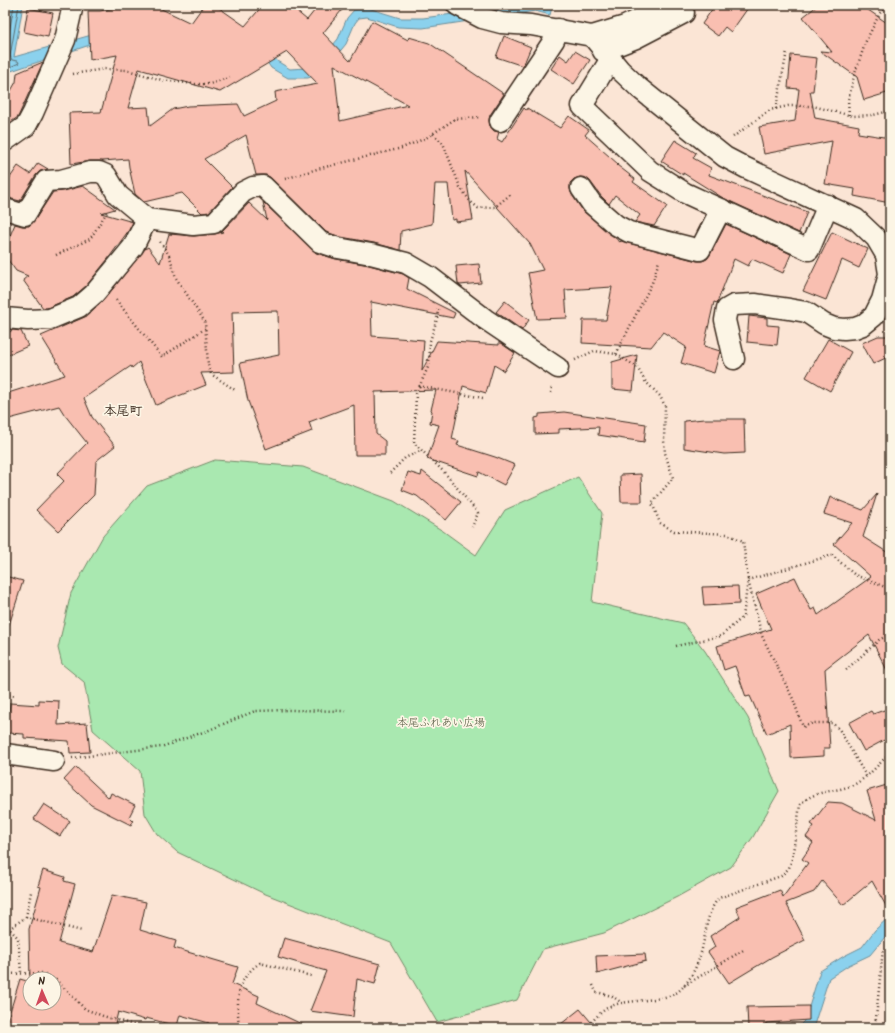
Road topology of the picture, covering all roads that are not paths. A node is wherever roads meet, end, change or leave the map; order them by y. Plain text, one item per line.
1 (73, 5) edge
2 (457, 5) edge
3 (665, 5) edge
4 (684, 13) dead end
5 (558, 29) junction
6 (602, 49) junction
7 (500, 121) road end
8 (5, 141) edge
9 (581, 188) dead end
10 (828, 205) junction
11 (5, 209) edge
12 (721, 209) junction
13 (145, 223) junction
14 (888, 290) edge
15 (5, 318) edge
16 (734, 359) dead end
17 (558, 368) road end
18 (5, 754) edge
19 (54, 761) road end

1 - 8 street
2 - 5 street
3 - 6 street
4 - 6 street
5 - 6 street
5 - 7 street
6 - 10 street
6 - 12 street
9 - 12 street
10 - 12 street
10 - 14 street
11 - 13 street
13 - 15 street
13 - 17 street
14 - 16 street
18 - 19 street

